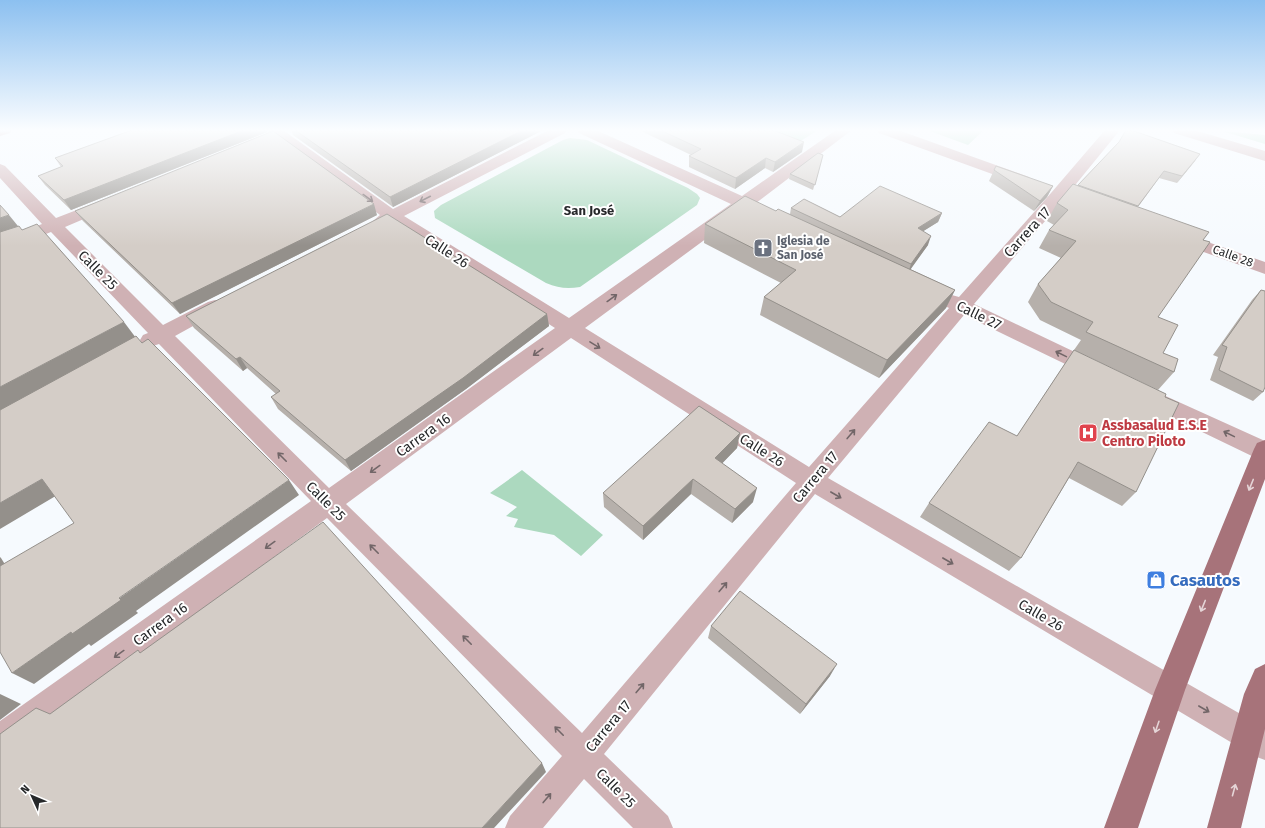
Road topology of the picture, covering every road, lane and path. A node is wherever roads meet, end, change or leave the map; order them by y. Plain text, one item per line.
1 (0, 169) edge
2 (327, 169) edge
3 (485, 169) edge
4 (669, 169) edge
5 (792, 169) edge
6 (991, 169) edge
7 (1077, 169) edge
8 (1056, 192) junction
9 (119, 199) edge
10 (744, 203) junction
11 (765, 214) edge
12 (392, 216) junction
13 (53, 225) junction
14 (364, 230) edge
15 (1163, 231) edge
16 (0, 247) edge
17 (1265, 268) edge
18 (932, 292) edge
19 (231, 298) edge
20 (960, 306) junction
21 (569, 329) junction
22 (161, 334) junction
23 (134, 349) edge
24 (1109, 377) edge
25 (1130, 387) edge
26 (1264, 450) edge
27 (812, 480) junction
28 (328, 503) junction
29 (1263, 680) edge
30 (1170, 690) junction
31 (0, 740) edge
32 (1257, 740) edge
33 (583, 755) junction
34 (522, 828) edge
35 (656, 828) edge
36 (1121, 828) edge
37 (1224, 828) edge

1 - 13 street, Calle 25
2 -> 12 street, Calle 26
3 -> 12 street
4 - 10 street
5 - 10 street, Carrera 16
6 - 8 street
7 - 8 street, Carrera 17
8 - 20 street, Carrera 17
9 - 13 street
10 - 11 street
21 -> 10 street, Carrera 16
12 - 14 street
12 - 21 street, Calle 26
13 - 16 street
13 - 22 street, Calle 25
15 - 17 street, Calle 28
18 - 20 street, Calle 27
19 - 22 street
24 -> 20 street, Calle 27
27 -> 20 street, Carrera 17
21 -> 27 street, Calle 26
21 -> 28 street, Carrera 16
22 - 23 street
28 -> 22 street, Calle 25
26 -> 25 street
26 -> 30 main road
27 -> 30 street, Calle 26
33 -> 27 street, Carrera 17
28 -> 31 street, Carrera 16
33 -> 28 street, Calle 25
29 - 32 main road
30 -> 32 street, Calle 26
30 -> 36 main road
37 -> 32 main road
34 -> 33 street, Carrera 17
33 - 35 street, Calle 25

